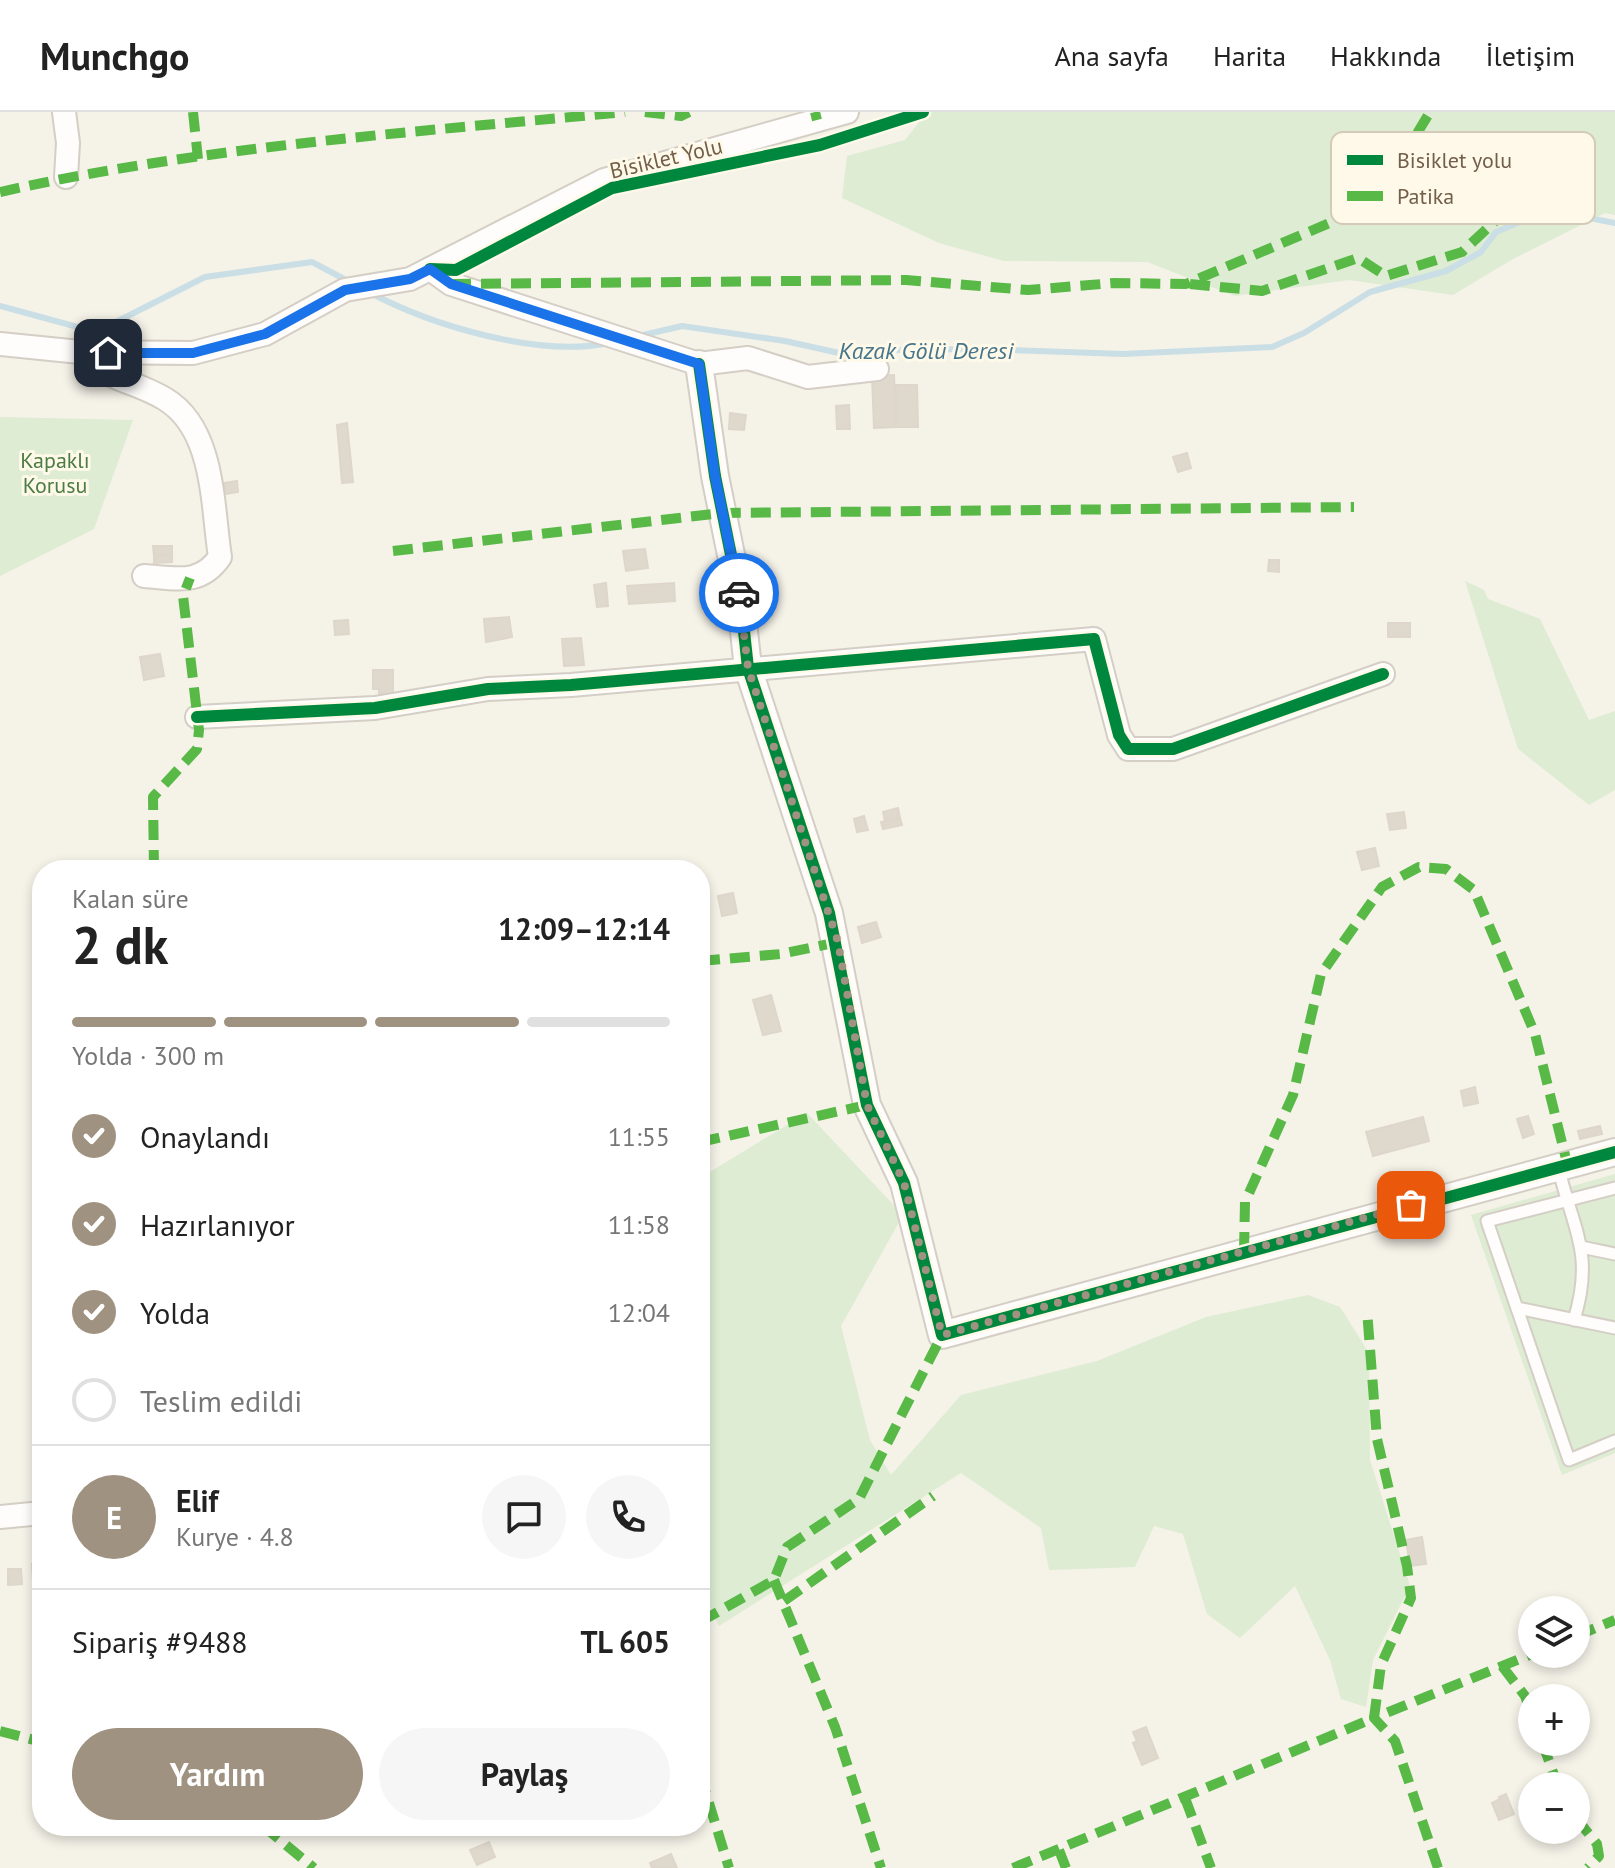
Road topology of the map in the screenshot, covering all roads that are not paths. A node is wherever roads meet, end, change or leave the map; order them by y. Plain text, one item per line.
1 (64, 112) edge
2 (847, 112) edge
3 (66, 177) dead end
4 (430, 269) junction
5 (0, 344) edge
6 (80, 352) junction
7 (699, 364) junction
8 (877, 369) dead end
9 (144, 576) dead end
10 (748, 668) junction
11 (1383, 674) dead end
12 (197, 717) dead end
13 (1615, 1152) edge
14 (1558, 1165) junction
15 (1615, 1188) edge
16 (1568, 1200) junction
17 (1581, 1247) junction
18 (1615, 1254) edge
19 (1517, 1308) junction
20 (1574, 1320) junction
21 (1615, 1328) edge
22 (1615, 1441) edge
23 (32, 1514) edge
24 (0, 1517) edge

1 - 3 street
2 - 4 street
4 - 6 street
4 - 7 street
5 - 6 street
6 - 9 street
7 - 8 street
7 - 10 street
10 - 11 street
10 - 12 street
10 - 14 street
13 - 14 street
14 - 16 lane
15 - 16 lane
16 - 17 lane
16 - 19 lane
17 - 18 lane
17 - 20 lane
19 - 20 lane
19 - 22 lane
20 - 21 lane
23 - 24 street

